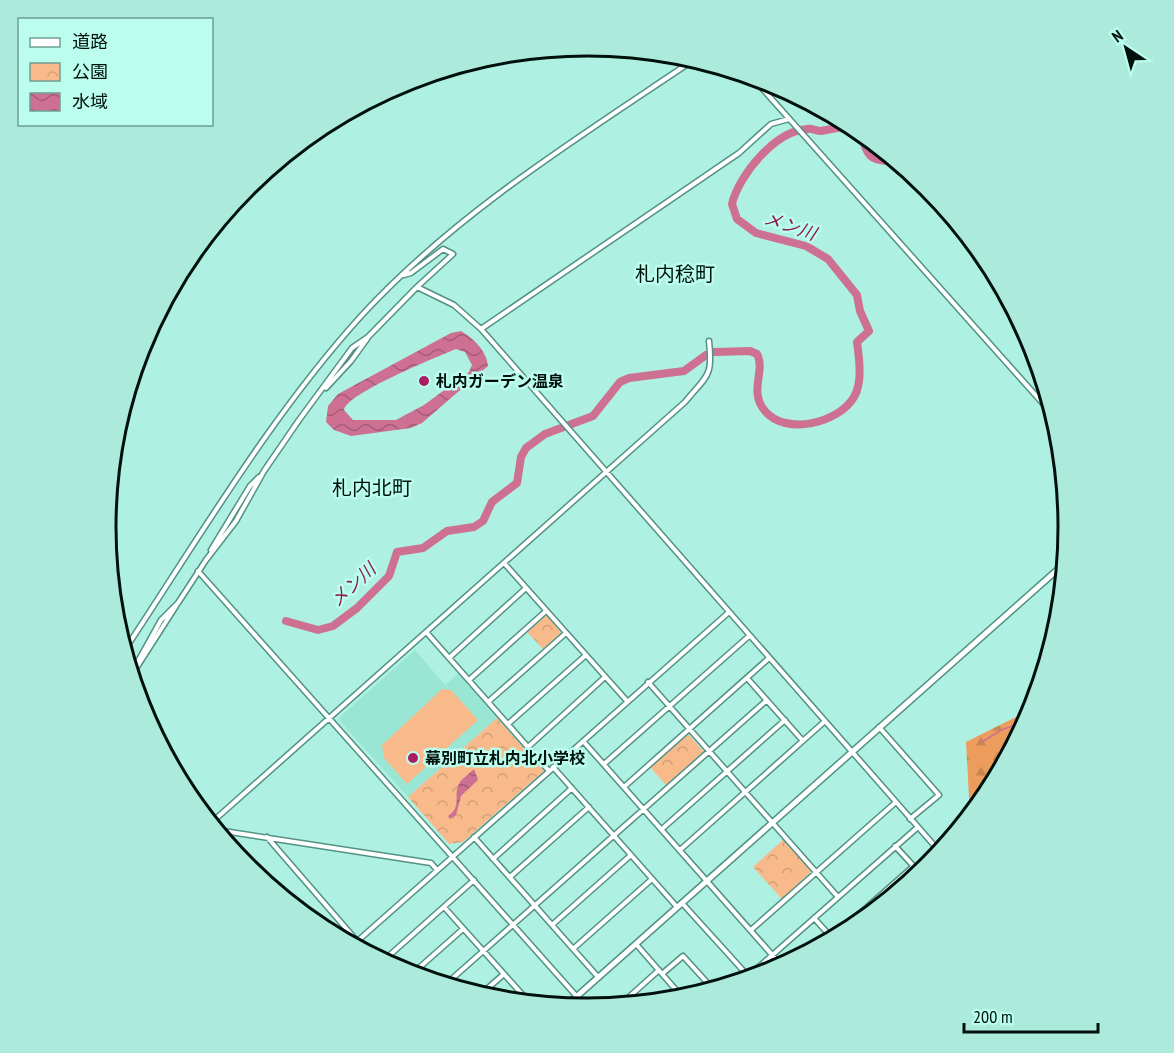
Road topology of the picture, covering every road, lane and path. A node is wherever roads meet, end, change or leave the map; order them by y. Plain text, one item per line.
1 (685, 66) edge
2 (763, 89) edge
3 (789, 119) junction
4 (404, 275) junction
5 (417, 287) junction
6 (481, 329) junction
7 (368, 337) junction
8 (709, 341) dead end
9 (315, 399) junction
10 (1041, 403) edge
11 (608, 471) junction
12 (504, 563) junction
13 (1056, 570) edge
14 (198, 571) junction
15 (526, 588) junction
16 (546, 610) junction
17 (728, 613) junction
18 (427, 633) junction
19 (566, 633) junction
20 (749, 636) junction
21 (130, 641) edge
22 (586, 655) junction
23 (449, 658) junction
24 (768, 659) junction
25 (137, 664) edge
26 (605, 677) junction
27 (747, 678) junction
28 (469, 680) junction
29 (648, 682) junction
30 (767, 700) junction
31 (488, 702) junction
32 (627, 702) junction
33 (669, 706) junction
34 (330, 718) junction
35 (785, 720) junction
36 (824, 722) junction
37 (508, 724) junction
38 (879, 727) junction
39 (689, 729) junction
40 (583, 741) junction
41 (803, 741) junction
42 (528, 747) junction
43 (709, 751) junction
44 (851, 752) junction
45 (604, 764) junction
46 (553, 767) junction
47 (549, 771) junction
48 (727, 771) junction
49 (624, 787) junction
50 (572, 788) junction
51 (745, 792) junction
52 (896, 802) junction
53 (589, 807) junction
54 (644, 809) junction
55 (217, 818) edge
56 (910, 819) junction
57 (772, 822) junction
58 (918, 827) junction
59 (662, 829) junction
60 (229, 832) edge
61 (614, 836) junction
62 (267, 837) junction
63 (474, 837) junction
64 (934, 845) edge
65 (896, 846) junction
66 (680, 850) junction
67 (631, 855) junction
68 (452, 856) junction
69 (493, 859) junction
70 (914, 866) edge
71 (437, 870) junction
72 (816, 872) junction
73 (510, 877) junction
74 (652, 879) junction
75 (474, 880) junction
76 (706, 881) junction
77 (838, 897) junction
78 (679, 905) junction
79 (444, 906) junction
80 (535, 906) junction
81 (814, 918) junction
82 (513, 925) junction
83 (552, 925) junction
84 (464, 929) junction
85 (344, 930) edge
86 (751, 930) junction
87 (826, 932) edge
88 (360, 939) edge
89 (636, 944) junction
90 (573, 949) junction
91 (483, 951) junction
92 (390, 954) edge
93 (772, 955) junction
94 (775, 958) edge
95 (763, 963) edge
96 (420, 967) edge
97 (659, 970) junction
98 (742, 972) edge
99 (504, 974) junction
100 (662, 974) junction
101 (598, 977) junction
102 (453, 978) edge
103 (706, 982) edge
104 (489, 987) edge
105 (675, 989) edge
106 (520, 992) edge
107 (632, 995) edge
108 (577, 996) joint

1 - 4 street
2 - 3 street
3 - 6 street
3 - 10 street
4 - 5 street
4 - 21 street
5 - 6 street
5 - 7 street
6 - 11 street
7 - 9 street
7 - 9 street
8 - 11 street
9 - 14 street
11 - 12 street
11 - 17 street
12 - 15 street
12 - 18 street
13 - 38 street
14 - 25 street
14 - 34 street
15 - 16 street
15 - 23 street
16 - 19 street
16 - 28 street
17 - 20 street
17 - 29 street
18 - 23 street
18 - 34 street
19 - 22 street
19 - 31 street
20 - 24 street
20 - 33 street
22 - 26 street
22 - 37 street
23 - 28 street
24 - 27 street
24 - 36 street
26 - 32 street
26 - 42 street
27 - 30 street
27 - 39 street
28 - 31 street
29 - 32 street
29 - 33 street
30 - 35 street
30 - 43 street
31 - 37 street
32 - 40 street
33 - 39 street
33 - 45 street
34 - 55 street
34 - 68 street
35 - 41 street
35 - 48 street
36 - 41 street
36 - 44 street
37 - 42 street
38 - 44 street
38 - 56 street
39 - 43 street
39 - 49 street
40 - 45 street
40 - 46 street
41 - 51 street
42 - 47 street
43 - 48 street
43 - 54 street
44 - 52 street
44 - 57 street
45 - 49 street
46 - 47 street
46 - 50 street
47 - 63 street
48 - 51 street
48 - 59 street
49 - 54 street
50 - 53 street
50 - 69 street
51 - 57 street
51 - 66 street
52 - 56 street
52 - 72 street
53 - 61 street
53 - 73 street
54 - 59 street
54 - 61 street
56 - 58 street
57 - 72 street
57 - 76 street
58 - 64 street
58 - 65 street
59 - 66 street
60 - 62 street
61 - 67 street
61 - 80 street
62 - 71 street
62 - 85 street
63 - 68 street
63 - 69 street
65 - 70 street
65 - 77 street
66 - 76 street
67 - 74 street
67 - 83 street
68 - 71 street
68 - 75 street
69 - 73 street
71 - 88 street
72 - 77 street
72 - 86 street
73 - 80 street
74 - 78 street
74 - 90 street
75 - 79 street
75 - 82 street
76 - 78 street
76 - 86 street
77 - 81 street
78 - 89 street
78 - 98 street
79 - 84 street
79 - 92 street
80 - 82 street
80 - 83 street
81 - 87 street
81 - 93 street
82 - 91 street
82 - 108 street
83 - 90 street
84 - 91 street
84 - 96 street
86 - 93 street
89 - 97 street
89 - 101 street
90 - 101 street
91 - 99 street
91 - 102 street
93 - 94 street
93 - 95 street
97 - 100 street
97 - 107 street
99 - 104 street
99 - 106 street
100 - 103 street
100 - 105 street
101 - 108 street

